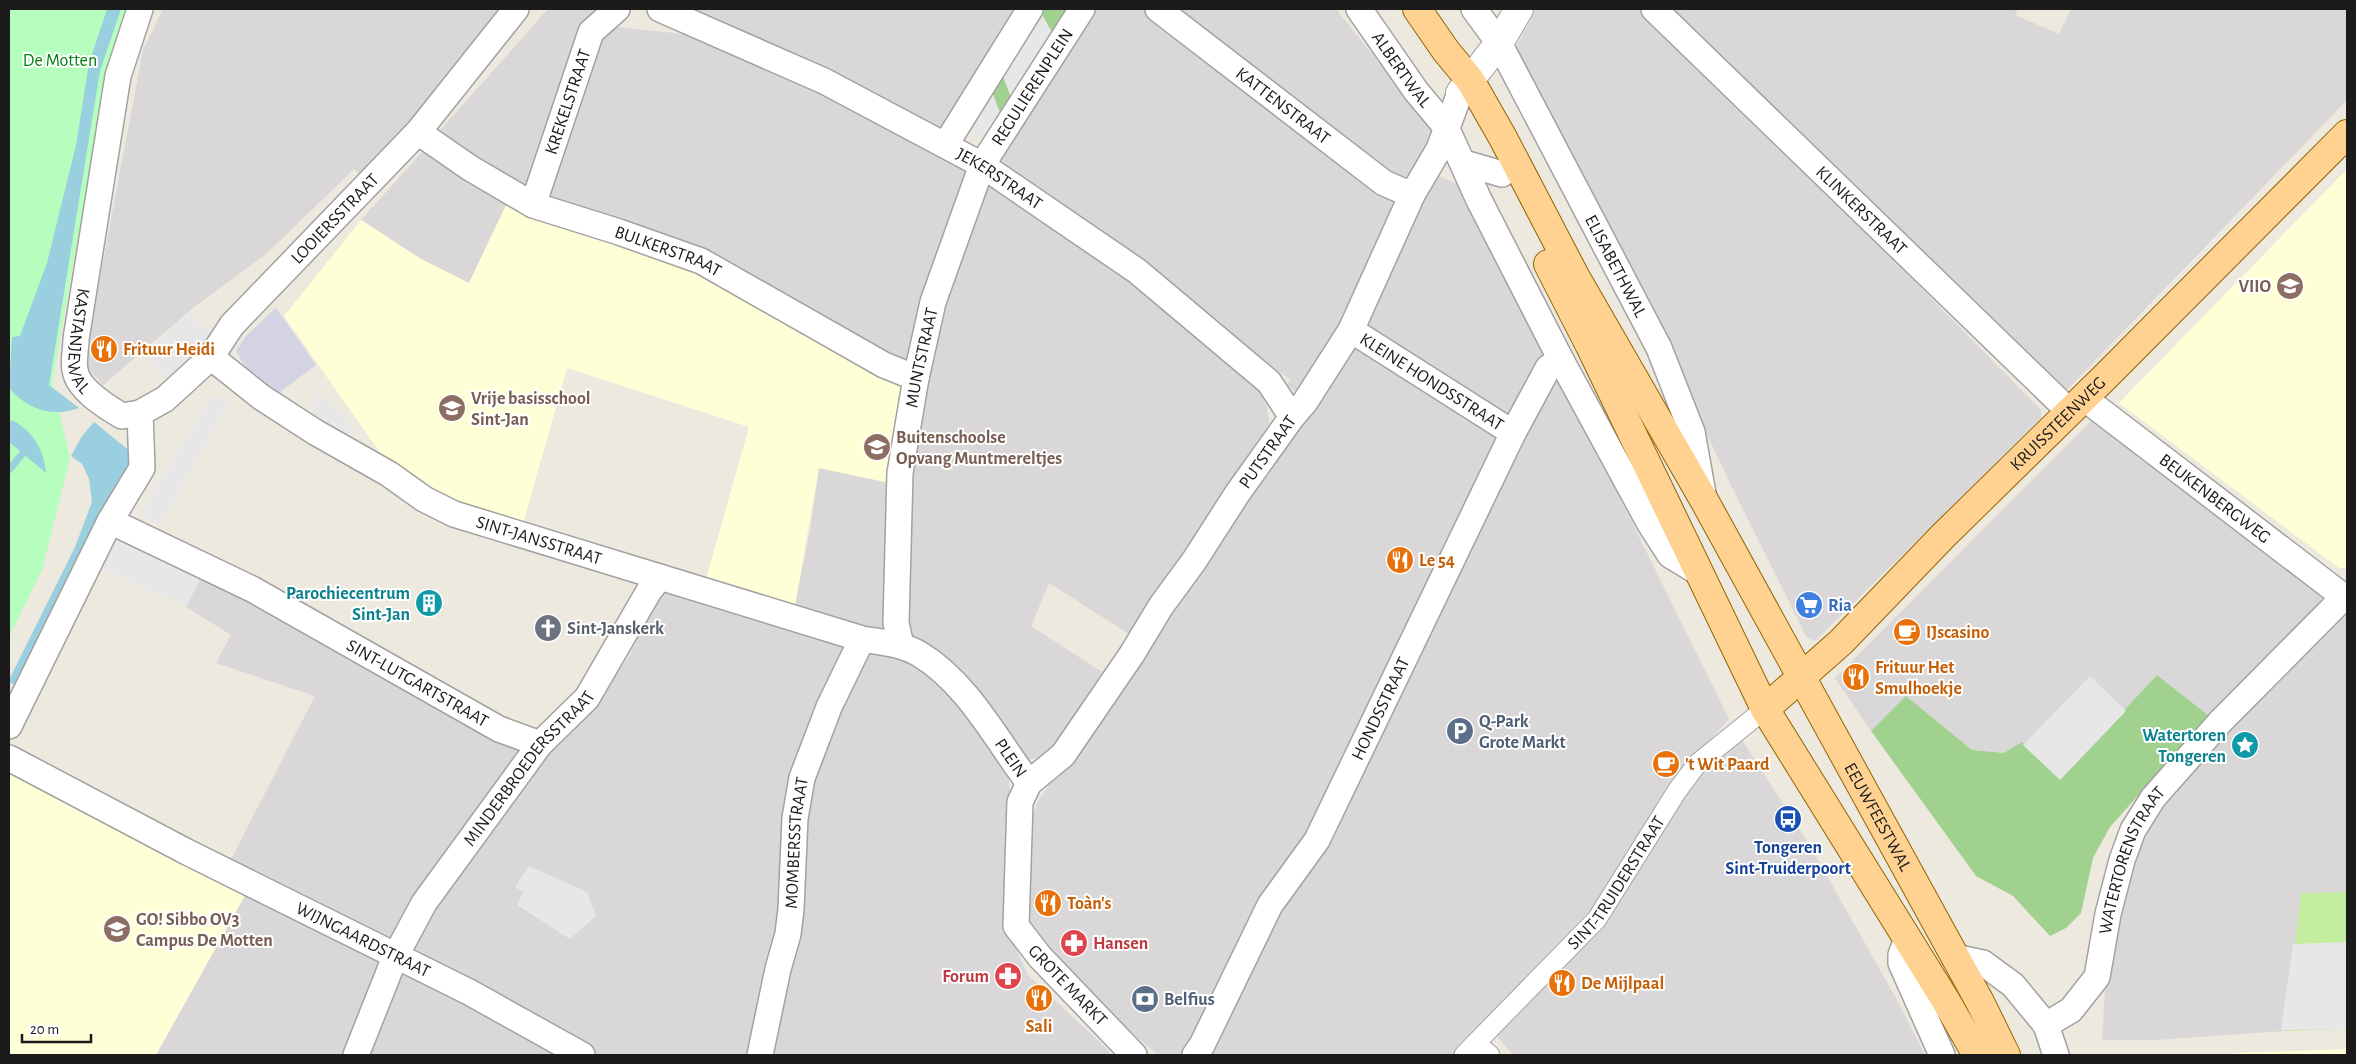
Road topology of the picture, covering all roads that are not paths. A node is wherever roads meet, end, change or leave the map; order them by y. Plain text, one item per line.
1 (140, 9) edge
2 (516, 9) edge
3 (617, 9) edge
4 (660, 9) edge
5 (1030, 9) edge
6 (1082, 9) edge
7 (1158, 9) edge
8 (1359, 9) edge
9 (1417, 9) edge
10 (1474, 9) edge
11 (1519, 9) edge
12 (1654, 9) edge
13 (1498, 42) junction
14 (1465, 87) junction
15 (1446, 128) junction
16 (418, 132) junction
17 (2347, 134) edge
18 (946, 144) junction
19 (1464, 163) junction
20 (982, 165) junction
21 (1502, 174) junction
22 (1412, 195) junction
23 (533, 205) junction
24 (1351, 330) junction
25 (211, 357) junction
26 (1561, 360) junction
27 (916, 378) junction
28 (2077, 405) junction
29 (140, 413) junction
30 (1292, 417) junction
31 (1513, 433) junction
32 (1704, 500) junction
33 (110, 521) junction
34 (1698, 572) junction
35 (660, 577) junction
36 (2346, 597) edge
37 (862, 638) junction
38 (901, 646) junction
39 (1800, 678) junction
40 (1765, 709) junction
41 (9, 726) edge
42 (540, 744) junction
43 (9, 758) edge
44 (1029, 783) junction
45 (1016, 908) joint
46 (1907, 939) junction
47 (395, 957) junction
48 (1954, 957) junction
49 (2046, 1025) junction
50 (1477, 1051) edge
51 (356, 1055) edge
52 (582, 1055) edge
53 (760, 1055) edge
54 (1134, 1055) edge
55 (1195, 1055) edge
56 (1942, 1055) edge
57 (1977, 1055) edge
58 (2006, 1055) edge
59 (2056, 1055) edge

1 - 29 street, KASTANJEWAL
2 - 16 street, LOOIERSSTRAAT
3 - 23 street, KREKELSTRAAT
4 - 18 street, JEKERSTRAAT
5 - 18 street
6 - 20 street, REGULIERENPLEIN
7 - 22 street, KATTENSTRAAT
8 - 15 street, ALBERTWAL
9 - 14 main road, ALBERTWAL
10 - 13 street
11 - 13 street
12 - 28 street, KLINKERSTRAAT
13 - 14 street
13 - 32 street, ELISABETHWAL
14 - 15 street, PUTSTRAAT
14 - 21 main road
14 - 32 main road, ELISABETHWAL
15 - 19 street
15 - 22 street, PUTSTRAAT
16 - 23 street, BULKERSTRAAT
16 - 25 street, LOOIERSSTRAAT
17 - 28 main road, KRUISSTEENWEG
18 - 20 street, JEKERSTRAAT
19 - 21 street
19 - 26 street
20 - 27 street, MUNTSTRAAT
20 - 30 street, JEKERSTRAAT
21 - 34 main road
22 - 24 street, PUTSTRAAT
23 - 27 street, BULKERSTRAAT
24 - 30 street, PUTSTRAAT
24 - 31 street, KLEINE HONDSSTRAAT
25 - 29 street, LOOIERSSTRAAT
25 - 35 street, SINT-JANSSTRAAT
26 - 31 street, HONDSSTRAAT
26 - 34 street
27 - 38 street, MUNTSTRAAT
28 - 36 street, BEUKENBERGWEG
28 - 39 main road, KRUISSTEENWEG
29 - 33 street
30 - 44 street, PUTSTRAAT
31 - 55 street, HONDSSTRAAT
32 - 39 main road, ELISABETHWAL
33 - 41 street
33 - 42 street, SINT-LUTGARTSTRAAT
34 - 40 main road
35 - 37 street, SINT-JANSSTRAAT
35 - 42 street, MINDERBROEDERSSTRAAT
36 - 49 street, WATERTORENSTRAAT
37 - 38 street, SINT-JANSSTRAAT
37 - 53 street, MOMBERSSTRAAT
38 - 44 street, PLEIN
39 - 40 main road, KRUISSTEENWEG
39 - 48 main road, EEUWFEESTWAL
40 - 46 main road, EEUWFEESTWAL
40 - 50 street, SINT-TRUIDERSTRAAT
42 - 47 street, MINDERBROEDERSSTRAAT
43 - 47 street, WIJNGAARDSTRAAT
44 - 45 street, PLEIN
45 - 54 street, GROTE MARKT
46 - 56 street
46 - 57 main road, EEUWFEESTWAL
47 - 51 street, MINDERBROEDERSSTRAAT
47 - 52 street, WIJNGAARDSTRAAT
48 - 49 street
48 - 58 main road, EEUWFEESTWAL
49 - 59 street

